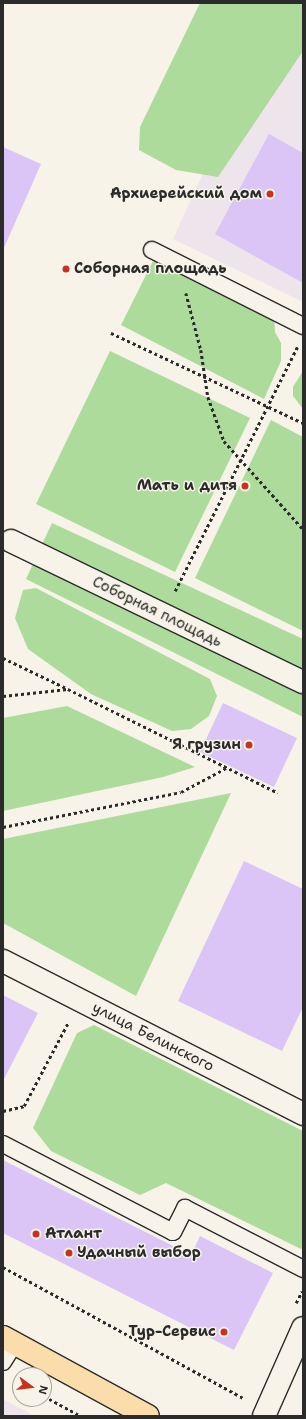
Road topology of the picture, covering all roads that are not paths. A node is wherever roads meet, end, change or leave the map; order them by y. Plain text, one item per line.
1 (152, 250) dead end
2 (303, 326) edge
3 (11, 541) dead end
4 (303, 682) edge
5 (3, 961) edge
6 (303, 1114) edge
7 (3, 1144) edge
8 (303, 1269) edge
9 (303, 1328) edge
10 (9, 1340) edge
11 (3, 1362) edge
12 (148, 1416) edge
13 (264, 1416) edge

1 - 2 lane
3 - 4 street, Соборная площадь
5 - 6 street, улица Белинского
7 - 8 lane
9 - 13 street
10 - 11 lane
10 - 12 main road

